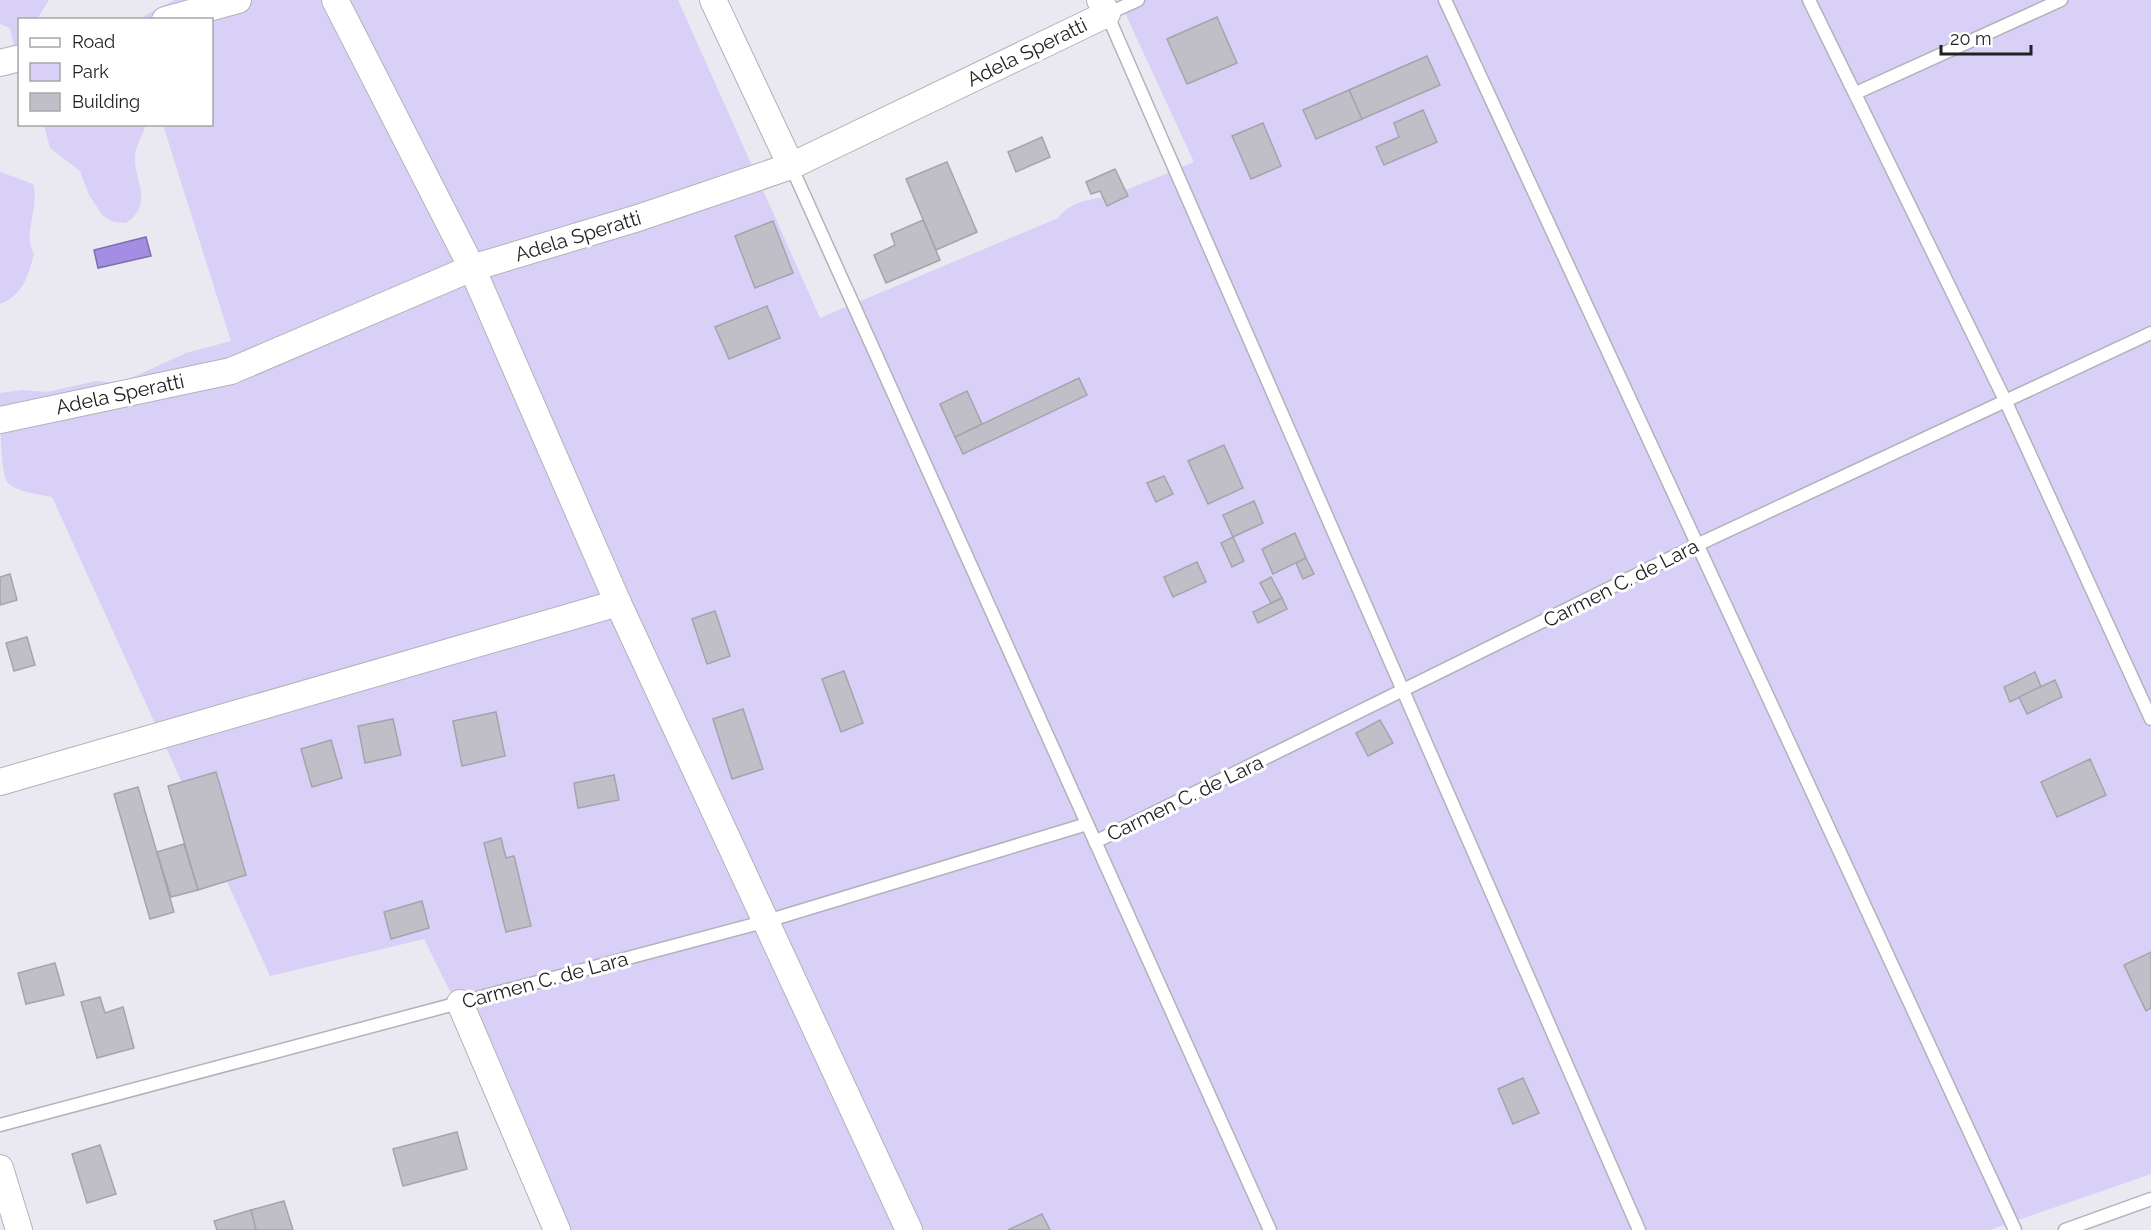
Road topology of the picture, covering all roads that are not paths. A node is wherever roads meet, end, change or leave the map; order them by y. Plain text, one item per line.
1 (238, 0) edge
2 (335, 0) edge
3 (714, 0) edge
4 (1138, 0) edge
5 (1445, 0) edge
6 (1809, 0) edge
7 (2061, 0) edge
8 (1104, 7) edge
9 (172, 18) edge
10 (18, 58) edge
11 (0, 63) edge
12 (1856, 93) junction
13 (790, 166) junction
14 (472, 268) junction
15 (2151, 333) edge
16 (2005, 400) junction
17 (0, 420) edge
18 (1699, 544) junction
19 (618, 603) junction
20 (1404, 692) junction
21 (2151, 720) edge
22 (0, 782) edge
23 (1087, 824) junction
24 (1095, 842) junction
25 (767, 921) junction
26 (460, 1003) junction
27 (0, 1125) edge
28 (0, 1168) edge
29 (2151, 1199) edge
30 (19, 1230) edge
31 (557, 1230) edge
32 (909, 1230) edge
33 (1270, 1230) edge
34 (1639, 1230) edge
35 (2015, 1230) edge
36 (2065, 1230) edge

1 - 9 street
2 - 14 street
3 - 13 street
4 - 8 lane, Adela Speratti
5 - 18 lane
6 - 12 lane
7 - 12 lane
8 - 13 street, Adela Speratti
8 - 20 lane
10 - 11 street
12 - 16 lane
13 - 14 street, Adela Speratti
13 - 23 lane
14 - 17 street, Adela Speratti
14 - 19 street
15 - 16 lane, Carmen C. de Lara
16 - 18 lane, Carmen C. de Lara
16 - 21 lane
18 - 20 lane, Carmen C. de Lara
18 - 35 lane
19 - 22 street
19 - 25 street
20 - 24 lane, Carmen C. de Lara
20 - 34 lane
23 - 24 lane
23 - 25 lane, Carmen C. de Lara
24 - 33 lane
25 - 26 lane, Carmen C. de Lara
25 - 32 street
26 - 27 lane, Carmen C. de Lara
26 - 31 street
28 - 30 street
29 - 36 lane

